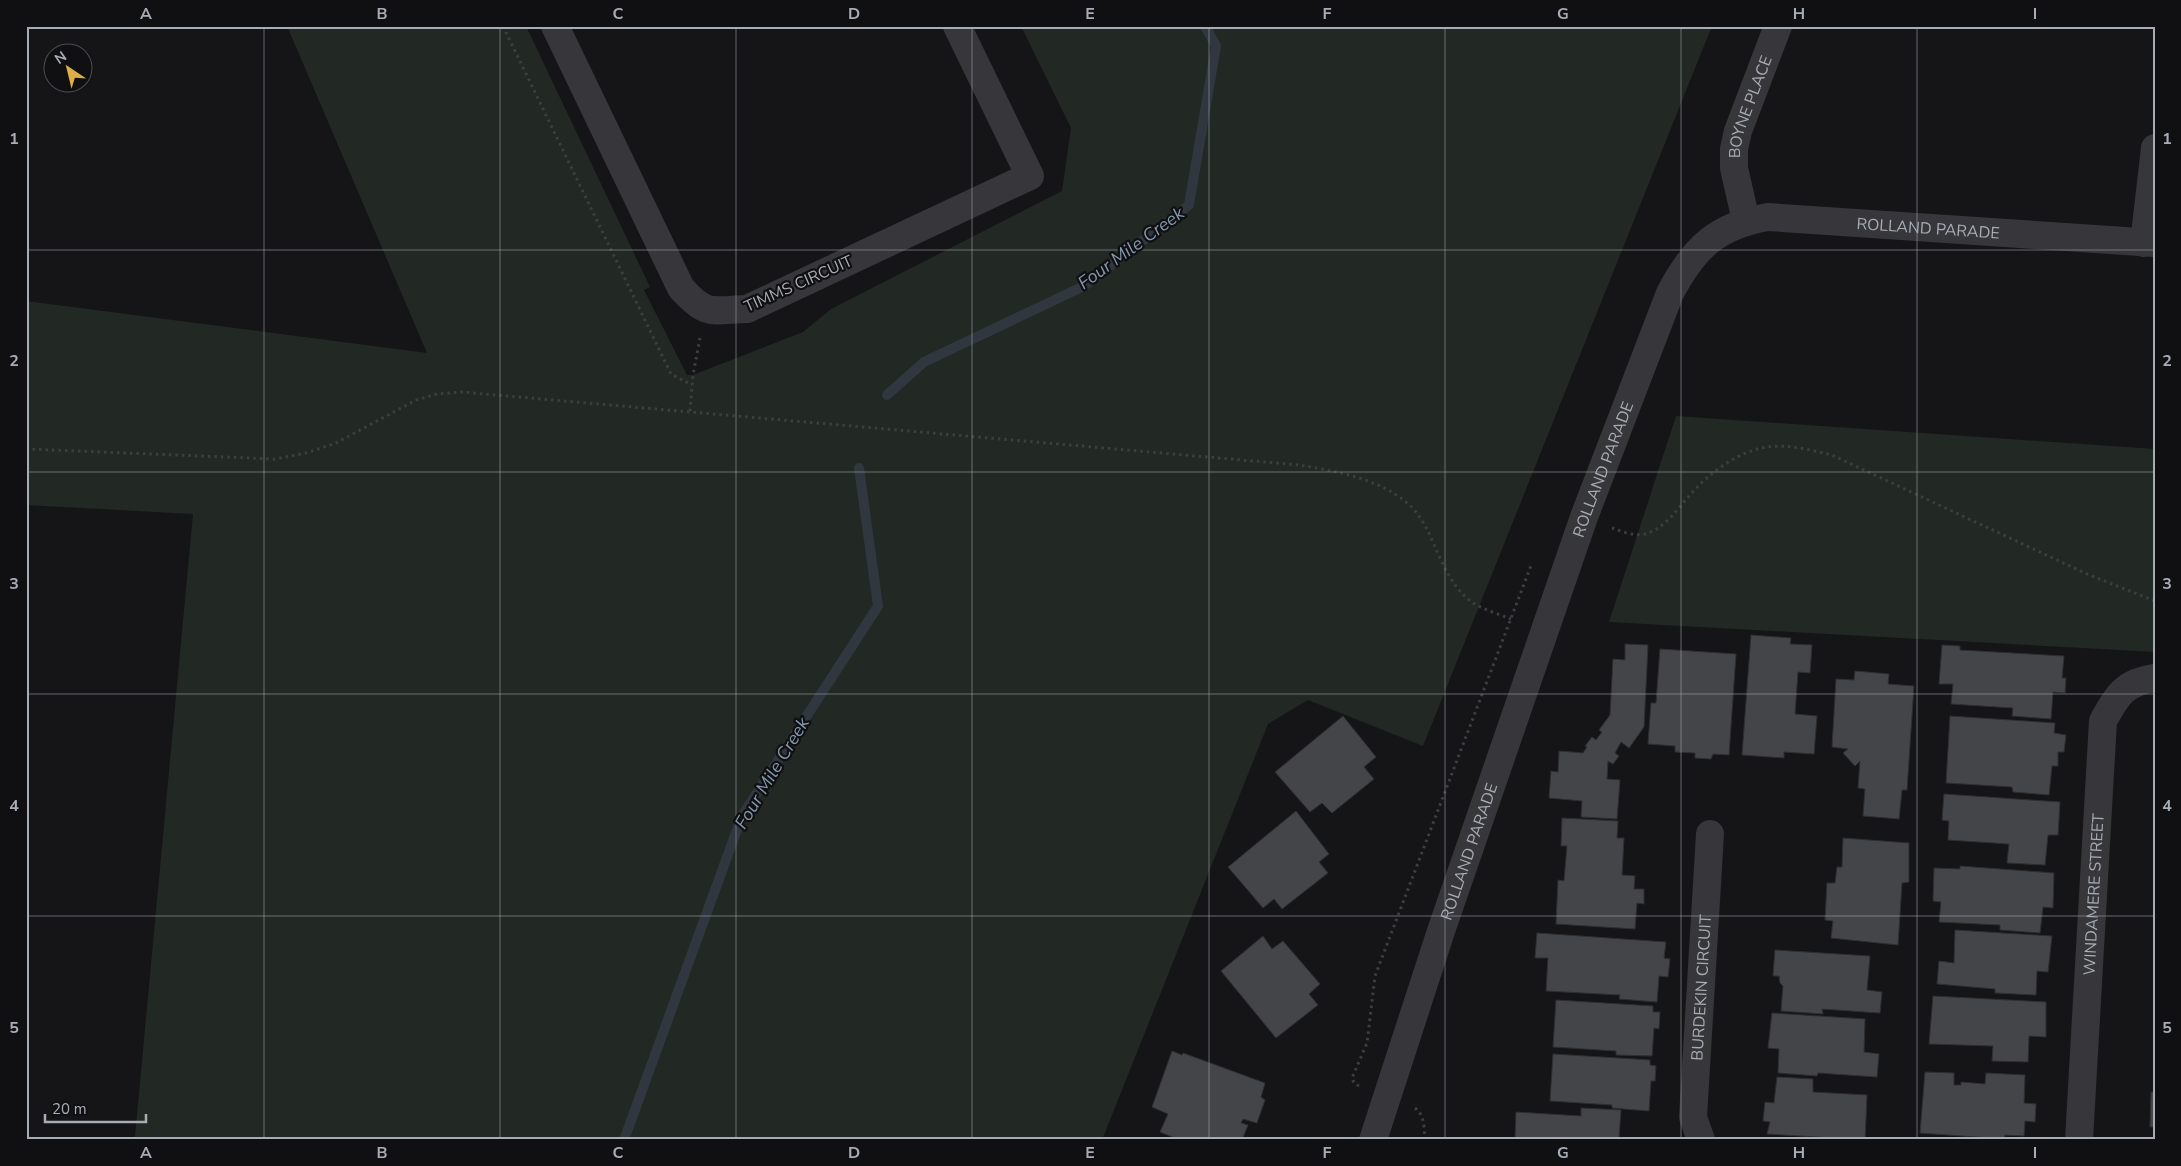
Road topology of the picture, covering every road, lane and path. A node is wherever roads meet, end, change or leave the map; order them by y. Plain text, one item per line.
1 (503, 26) edge
2 (555, 26) edge
3 (957, 26) edge
4 (1778, 26) edge
5 (2155, 148) edge
6 (1746, 221) junction
7 (2149, 243) edge
8 (706, 311) junction
9 (692, 386) junction
10 (690, 411) junction
11 (26, 449) edge
12 (1584, 517) junction
13 (1534, 558) dead end
14 (2155, 601) edge
15 (1512, 619) junction
16 (2155, 678) edge
17 (1710, 834) dead end
18 (1388, 1096) junction
19 (1373, 1140) edge
20 (1425, 1140) edge
21 (1701, 1140) edge
22 (2079, 1140) edge

1 - 9 path
2 - 8 street
3 - 8 street, TIMMS CIRCUIT
4 - 6 street, BOYNE PLACE
5 - 7 street
6 - 7 street, ROLLAND PARADE
6 - 12 street, ROLLAND PARADE
8 - 9 path
9 - 10 path
10 - 11 path
10 - 15 path
12 - 14 path
12 - 18 street, ROLLAND PARADE
13 - 15 path
15 - 18 path
16 - 22 street, WINDAMERE STREET
17 - 21 street, BURDEKIN CIRCUIT
18 - 19 street, ROLLAND PARADE
18 - 20 path

